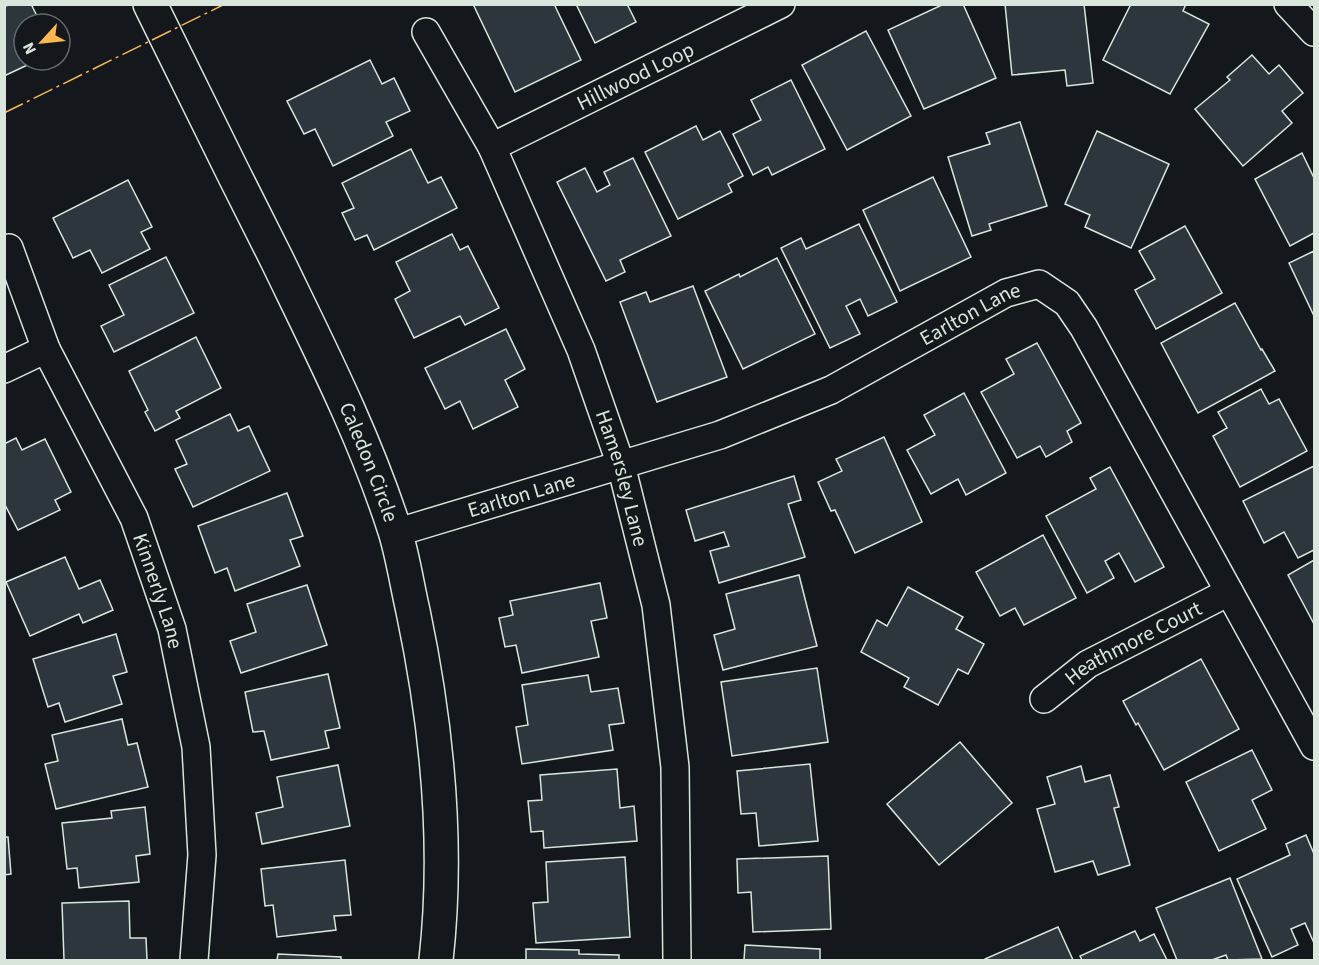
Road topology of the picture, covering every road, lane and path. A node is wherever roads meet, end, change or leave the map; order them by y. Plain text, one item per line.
1 (150, 4) edge
2 (781, 4) edge
3 (1288, 4) edge
4 (426, 32) dead end
5 (1314, 32) edge
6 (492, 147) junction
7 (9, 248) dead end
8 (46, 349) junction
9 (4, 369) edge
10 (621, 465) junction
11 (395, 533) junction
12 (1229, 592) junction
13 (1044, 699) dead end
14 (1314, 746) edge
15 (194, 960) edge
16 (436, 960) edge
17 (677, 960) edge

1 - 11 street, Caledon Circle
2 - 6 street, Hillwood Loop
3 - 5 street
4 - 6 street, Hamersley Lane
6 - 10 street, Hamersley Lane
7 - 8 street, Kinnerly Lane
8 - 9 street
8 - 15 street, Kinnerly Lane
10 - 11 street, Earlton Lane
10 - 12 street, Earlton Lane
10 - 17 street, Hamersley Lane
11 - 16 street, Caledon Circle
12 - 13 street, Heathmore Court
12 - 14 street, Earlton Lane

